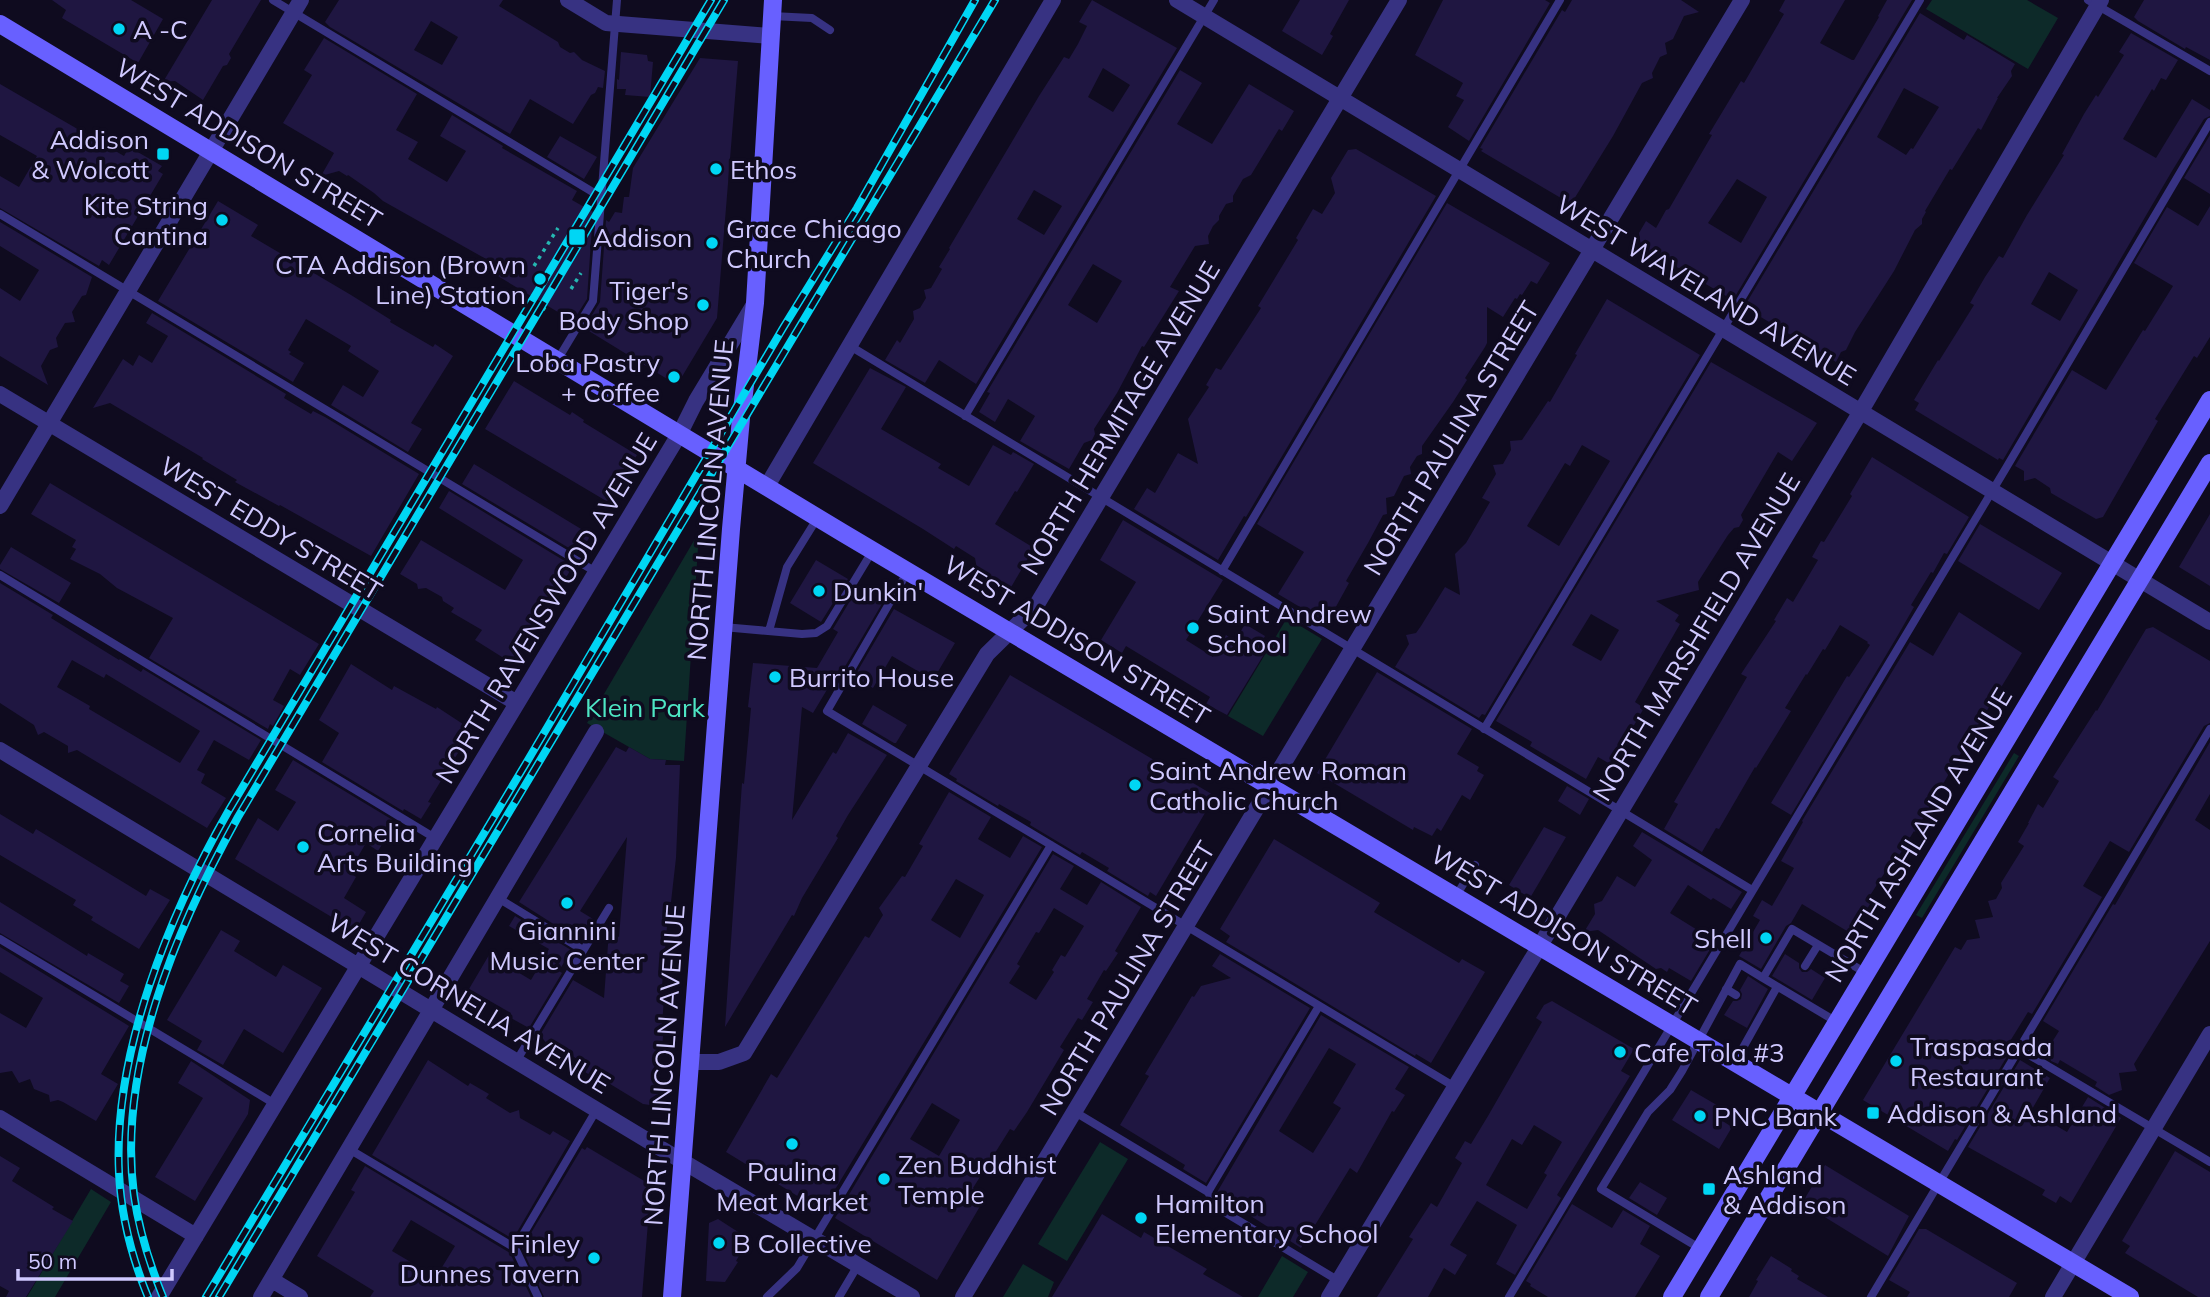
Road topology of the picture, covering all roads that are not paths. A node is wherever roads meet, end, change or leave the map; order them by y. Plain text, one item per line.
1 (273, 0) edge
2 (568, 0) edge
3 (617, 0) edge
4 (1053, 0) edge
5 (1177, 0) edge
6 (1214, 0) edge
7 (1399, 0) edge
8 (1560, 0) edge
9 (1742, 0) edge
10 (1920, 0) edge
11 (2095, 2) edge
12 (297, 6) edge
13 (772, 8) edge
14 (1204, 17) junction
15 (0, 24) edge
16 (615, 24) junction
17 (830, 30) dead end
18 (770, 37) junction
19 (2210, 71) edge
20 (1339, 100) junction
21 (2210, 122) edge
22 (211, 151) junction
23 (1458, 170) junction
24 (601, 197) junction
25 (0, 214) edge
26 (1592, 250) junction
27 (128, 291) junction
28 (755, 303) junction
29 (1723, 328) junction
30 (849, 346) junction
31 (558, 359) junction
32 (0, 394) edge
33 (2210, 400) edge
34 (1861, 411) junction
35 (965, 416) junction
36 (49, 424) junction
37 (680, 433) junction
38 (2210, 463) edge
39 (737, 468) junction
40 (767, 486) junction
41 (1992, 490) junction
42 (1101, 498) junction
43 (0, 506) edge
44 (818, 517) junction
45 (873, 550) junction
46 (2111, 563) junction
47 (908, 571) junction
48 (1222, 571) junction
49 (596, 572) junction
50 (0, 575) edge
51 (2140, 580) junction
52 (2210, 622) edge
53 (723, 627) junction
54 (769, 631) junction
55 (1010, 631) junction
56 (1353, 649) junction
57 (517, 703) junction
58 (1485, 729) junction
59 (2210, 729) edge
60 (596, 732) dead end
61 (0, 750) edge
62 (919, 766) junction
63 (1271, 786) junction
64 (1620, 811) junction
65 (435, 838) junction
66 (1051, 845) junction
67 (1475, 865) dead end
68 (1752, 890) junction
69 (1456, 896) junction
70 (498, 898) junction
71 (609, 908) dead end
72 (1186, 927) junction
73 (0, 939) edge
74 (1818, 944) junction
75 (1539, 946) junction
76 (583, 950) junction
77 (359, 965) junction
78 (1805, 966) dead end
79 (1866, 973) junction
80 (1763, 978) junction
81 (1777, 987) junction
82 (1726, 989) junction
83 (1736, 995) dead end
84 (1319, 1006) junction
85 (432, 1009) junction
86 (1837, 1022) junction
87 (1672, 1024) junction
88 (2210, 1034) edge
89 (1698, 1040) junction
90 (2019, 1049) junction
91 (517, 1060) junction
92 (690, 1062) junction
93 (1735, 1062) junction
94 (1455, 1087) junction
95 (1793, 1097) junction
96 (275, 1104) junction
97 (597, 1108) junction
98 (1075, 1112) junction
99 (1819, 1112) junction
100 (0, 1118) edge
101 (2154, 1129) junction
102 (349, 1149) junction
103 (683, 1161) junction
104 (2210, 1162) edge
105 (1185, 1179) junction
106 (1939, 1183) junction
107 (1180, 1187) dead end
108 (1208, 1192) junction
109 (196, 1236) junction
110 (814, 1238) junction
111 (515, 1248) junction
112 (1701, 1249) junction
113 (2074, 1263) junction
114 (858, 1265) junction
115 (272, 1280) junction
116 (1339, 1281) junction
117 (159, 1297) edge
118 (261, 1297) edge
119 (300, 1297) edge
120 (538, 1297) edge
121 (672, 1297) edge
122 (767, 1297) edge
123 (839, 1297) edge
124 (912, 1297) edge
125 (963, 1297) edge
126 (1329, 1297) edge
127 (1508, 1297) edge
128 (1672, 1297) edge
129 (1709, 1297) edge
130 (1871, 1297) edge
131 (2053, 1297) edge
132 (2130, 1297) edge

1 - 12 lane
2 - 16 street
3 - 16 lane
4 - 30 street
5 - 14 street, WEST WAVELAND AVENUE
6 - 14 lane
7 - 20 street, NORTH HERMITAGE AVENUE
8 - 23 lane
9 - 26 street, NORTH PAULINA STREET
10 - 29 lane
11 - 19 lane
11 - 34 street, NORTH MARSHFIELD AVENUE
12 - 22 street
12 - 24 lane
13 - 17 lane
13 - 18 main road, NORTH LINCOLN AVENUE
14 - 20 street, WEST WAVELAND AVENUE
14 - 35 lane
15 - 22 main road, WEST ADDISON STREET
16 - 18 street
16 - 24 lane
18 - 28 main road, NORTH LINCOLN AVENUE
20 - 23 street, WEST WAVELAND AVENUE
20 - 42 street, NORTH HERMITAGE AVENUE
21 - 41 lane
22 - 27 street
22 - 31 main road, WEST ADDISON STREET
23 - 26 street, WEST WAVELAND AVENUE
23 - 48 lane
24 - 31 lane
25 - 27 lane
26 - 29 street, WEST WAVELAND AVENUE
26 - 56 street, NORTH PAULINA STREET
27 - 36 street
27 - 49 lane
28 - 37 street, NORTH RAVENSWOOD AVENUE
28 - 39 main road, NORTH LINCOLN AVENUE
29 - 34 street, WEST WAVELAND AVENUE
29 - 58 lane
30 - 35 lane
30 - 40 street
31 - 37 main road, WEST ADDISON STREET
32 - 36 street, WEST EDDY STREET
33 - 46 main road, NORTH ASHLAND AVENUE
34 - 41 street, WEST WAVELAND AVENUE
34 - 64 street, NORTH MARSHFIELD AVENUE
35 - 42 lane
36 - 43 street
36 - 57 street, WEST EDDY STREET
37 - 39 main road, WEST ADDISON STREET
37 - 49 street, NORTH RAVENSWOOD AVENUE
38 - 51 main road
39 - 40 main road, WEST ADDISON STREET
39 - 53 main road, NORTH LINCOLN AVENUE
40 - 44 main road, WEST ADDISON STREET
41 - 46 street, WEST WAVELAND AVENUE
41 - 68 lane
42 - 48 lane
42 - 55 street, NORTH HERMITAGE AVENUE
44 - 45 main road, WEST ADDISON STREET
44 - 54 lane
45 - 47 main road, WEST ADDISON STREET
45 - 54 lane
46 - 51 street, WEST WAVELAND AVENUE
46 - 79 main road, NORTH ASHLAND AVENUE
47 - 55 main road, WEST ADDISON STREET
47 - 62 lane
48 - 56 lane
49 - 57 street, NORTH RAVENSWOOD AVENUE
50 - 65 lane
51 - 52 street, WEST WAVELAND AVENUE
51 - 99 main road
53 - 54 lane
53 - 92 main road, NORTH LINCOLN AVENUE
55 - 62 street, NORTH HERMITAGE AVENUE
55 - 63 main road, WEST ADDISON STREET
56 - 58 lane
56 - 63 street, NORTH PAULINA STREET
57 - 65 street, NORTH RAVENSWOOD AVENUE
58 - 64 lane
59 - 90 lane
60 - 70 street
61 - 77 street, WEST CORNELIA AVENUE
62 - 66 lane
62 - 92 street, NORTH HERMITAGE AVENUE
63 - 69 main road, WEST ADDISON STREET
63 - 72 street, NORTH PAULINA STREET
64 - 68 lane
64 - 75 street, NORTH MARSHFIELD AVENUE
65 - 77 street, NORTH RAVENSWOOD AVENUE
66 - 72 lane
66 - 110 lane
67 - 69 lane
68 - 87 lane
69 - 75 main road, WEST ADDISON STREET
70 - 76 lane
70 - 85 street
71 - 76 lane
72 - 84 lane
72 - 98 street, NORTH PAULINA STREET
73 - 96 lane
74 - 78 lane
74 - 79 lane
74 - 80 lane
75 - 87 main road, WEST ADDISON STREET
75 - 94 street, NORTH MARSHFIELD AVENUE
76 - 91 lane
77 - 85 street, WEST CORNELIA AVENUE
77 - 96 street, NORTH RAVENSWOOD AVENUE
79 - 86 main road, NORTH ASHLAND AVENUE
80 - 81 lane
80 - 82 lane
81 - 86 lane
81 - 93 lane
82 - 83 lane
82 - 89 lane
84 - 94 lane
84 - 108 lane
85 - 91 street, WEST CORNELIA AVENUE
85 - 102 street
86 - 95 main road, NORTH ASHLAND AVENUE
87 - 89 main road, WEST ADDISON STREET
87 - 127 lane
88 - 101 street
89 - 93 main road, WEST ADDISON STREET
89 - 112 lane
90 - 101 lane
90 - 106 lane
91 - 97 street, WEST CORNELIA AVENUE
92 - 103 main road, NORTH LINCOLN AVENUE
93 - 95 main road, WEST ADDISON STREET
94 - 116 street, NORTH MARSHFIELD AVENUE
95 - 99 main road, WEST ADDISON STREET
95 - 112 main road, NORTH ASHLAND AVENUE
96 - 109 street, NORTH RAVENSWOOD AVENUE
97 - 103 street, WEST CORNELIA AVENUE
97 - 111 lane
98 - 105 lane
98 - 125 street, NORTH PAULINA STREET
99 - 106 main road, WEST ADDISON STREET
99 - 129 main road
100 - 109 street
101 - 104 lane
101 - 113 street
102 - 111 lane
102 - 115 street
103 - 110 street, WEST CORNELIA AVENUE
103 - 121 main road, NORTH LINCOLN AVENUE
105 - 107 lane
105 - 108 lane
106 - 113 main road, WEST ADDISON STREET
106 - 130 lane
108 - 116 lane
109 - 117 street, NORTH RAVENSWOOD AVENUE
110 - 114 street, WEST CORNELIA AVENUE
110 - 122 lane
111 - 120 lane
112 - 128 main road, NORTH ASHLAND AVENUE
113 - 131 street
113 - 132 main road, WEST ADDISON STREET
114 - 123 lane
114 - 124 street, WEST CORNELIA AVENUE
115 - 118 street
115 - 119 street
116 - 126 street, NORTH MARSHFIELD AVENUE

